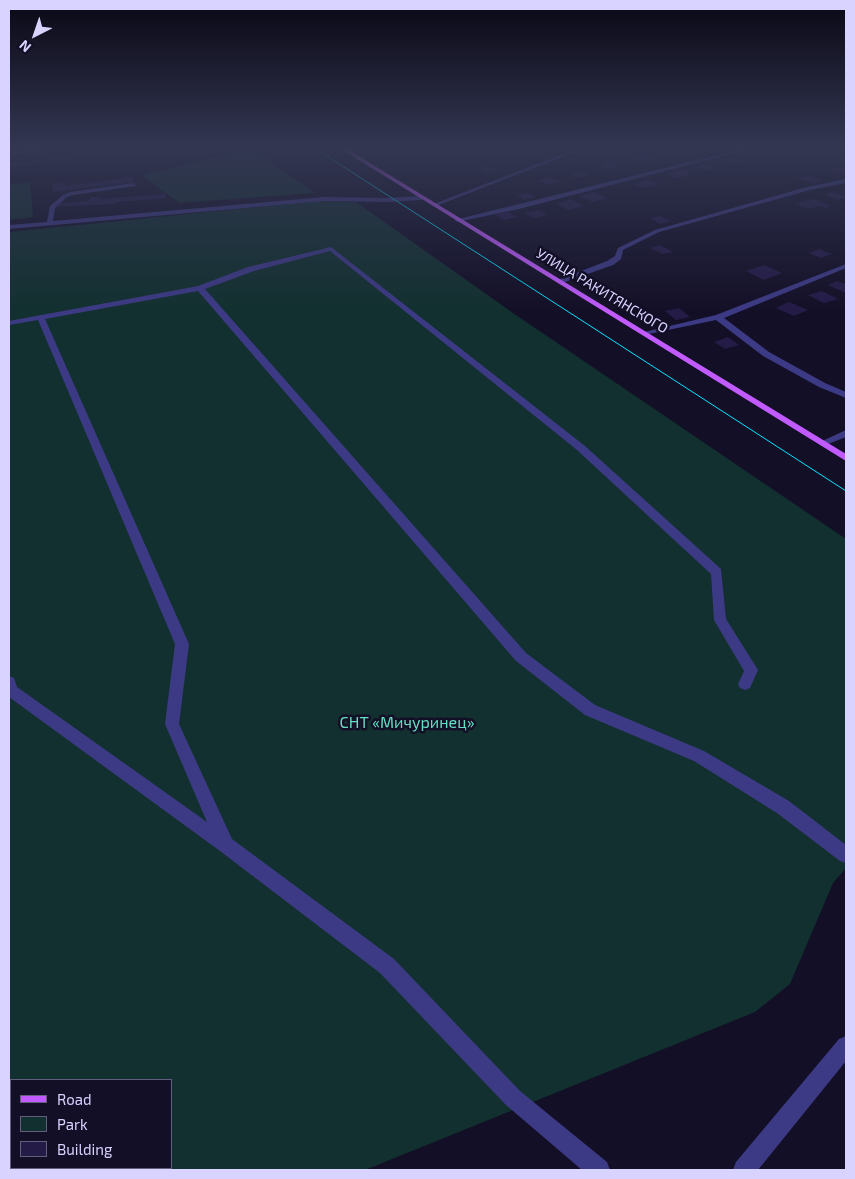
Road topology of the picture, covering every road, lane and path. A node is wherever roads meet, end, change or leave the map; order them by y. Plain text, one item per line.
1 (56, 204) edge
2 (269, 204) edge
3 (531, 204) edge
4 (752, 204) edge
5 (434, 205) edge
6 (457, 220) junction
7 (50, 224) junction
8 (9, 227) edge
9 (846, 266) edge
10 (559, 281) junction
11 (200, 288) junction
12 (40, 316) junction
13 (718, 318) junction
14 (9, 323) edge
15 (644, 333) junction
16 (846, 395) edge
17 (846, 433) edge
18 (823, 443) junction
19 (846, 458) edge
20 (9, 682) edge
21 (746, 684) dead end
22 (226, 845) junction
23 (846, 855) edge
24 (846, 1046) edge
25 (599, 1170) edge
26 (744, 1170) edge

1 - 7 street
2 - 7 street
3 - 6 street
4 - 10 street
5 - 6 main road, УЛИЦА РАКИТЯНСКОГО
6 - 10 main road, УЛИЦА РАКИТЯНСКОГО
7 - 8 street
9 - 13 street
10 - 15 main road, УЛИЦА РАКИТЯНСКОГО
11 - 12 street
11 - 21 street
11 - 23 street
12 - 14 street
12 - 22 street
13 - 15 street
13 - 16 street
15 - 18 main road, УЛИЦА РАКИТЯНСКОГО
17 - 18 street
18 - 19 main road, УЛИЦА РАКИТЯНСКОГО
20 - 22 street
22 - 25 street
24 - 26 street

